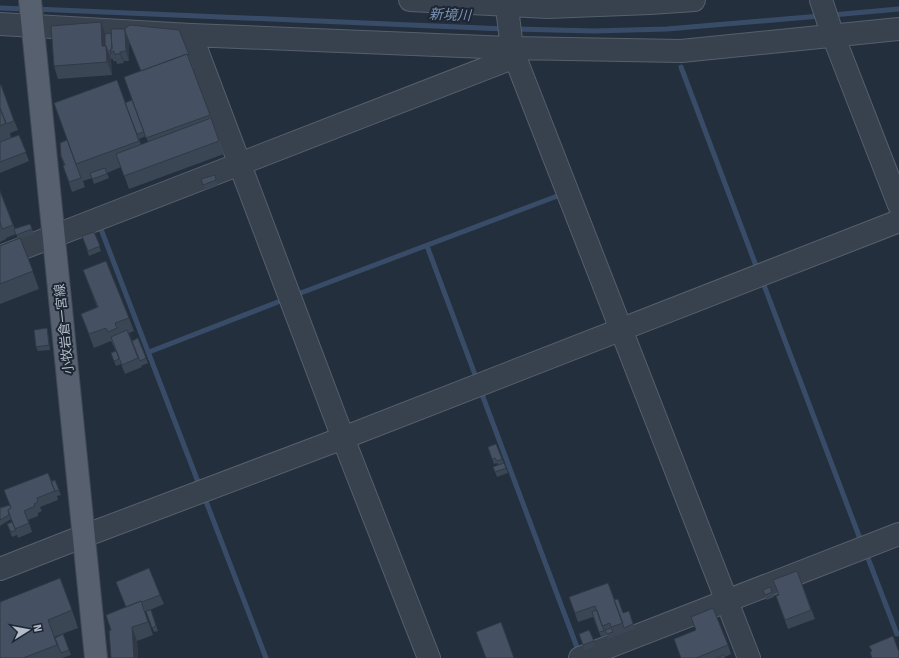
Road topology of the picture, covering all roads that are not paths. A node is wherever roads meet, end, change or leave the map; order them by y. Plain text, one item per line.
1 (30, 0) edge
2 (410, 0) edge
3 (694, 0) edge
4 (821, 0) edge
5 (506, 5) edge
6 (33, 23) junction
7 (0, 24) edge
8 (899, 29) edge
9 (832, 33) junction
10 (190, 35) junction
11 (512, 49) junction
12 (239, 164) junction
13 (899, 205) edge
14 (899, 221) edge
15 (55, 236) junction
16 (0, 257) edge
17 (620, 330) junction
18 (343, 438) junction
19 (899, 534) edge
20 (84, 536) junction
21 (0, 570) edge
22 (726, 600) junction
23 (96, 658) edge
24 (430, 658) edge
25 (580, 658) edge
26 (749, 658) edge

1 - 6 main road, 小牧岩倉一宮線
2 - 5 street
3 - 5 street
4 - 9 street
5 - 11 street
6 - 7 street
6 - 10 street
6 - 15 main road, 小牧岩倉一宮線
8 - 9 street
9 - 11 street
9 - 13 street
10 - 11 street
10 - 12 street
11 - 12 street
11 - 17 street
12 - 15 street
12 - 18 street
14 - 17 street
15 - 16 street
15 - 20 main road, 小牧岩倉一宮線
17 - 18 street
17 - 22 street
18 - 20 street
18 - 24 street
19 - 22 street
20 - 21 street
20 - 23 main road, 小牧岩倉一宮線
22 - 25 street
22 - 26 street

